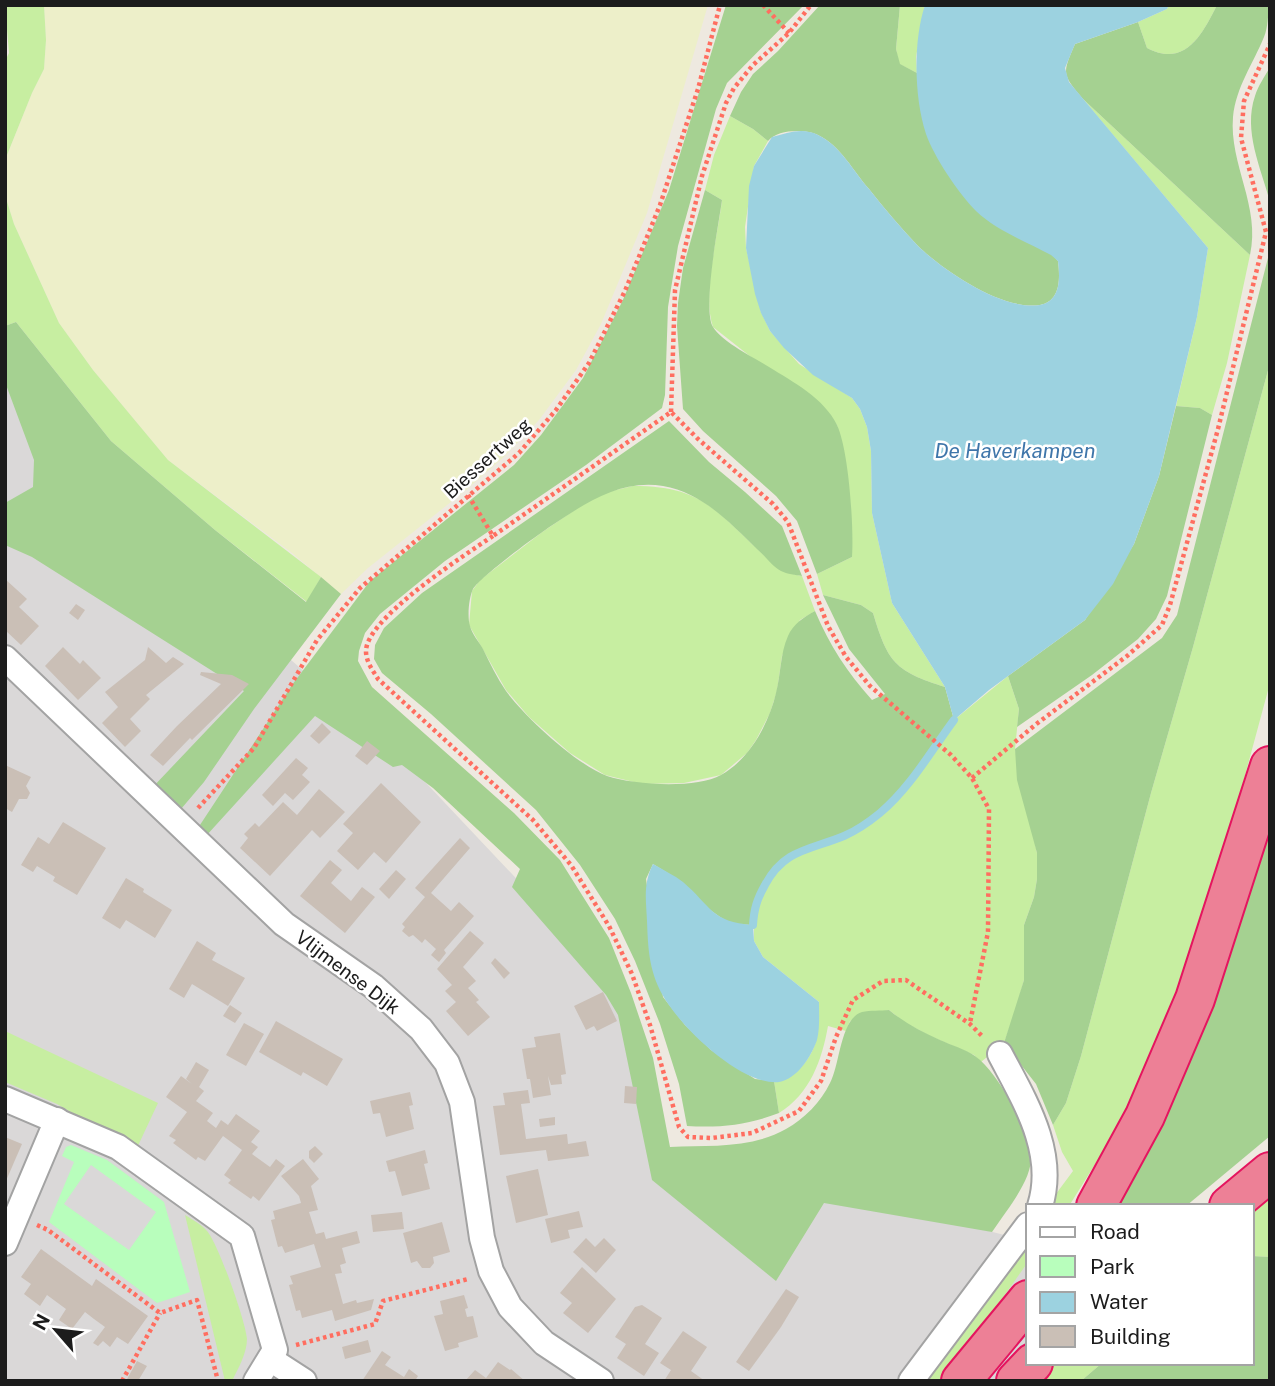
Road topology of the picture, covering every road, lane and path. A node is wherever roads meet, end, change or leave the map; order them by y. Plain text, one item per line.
1 (720, 5) edge
2 (762, 5) edge
3 (811, 5) edge
4 (789, 33) junction
5 (1270, 44) edge
6 (671, 412) junction
7 (468, 495) junction
8 (493, 536) junction
9 (5, 657) edge
10 (1270, 766) edge
11 (972, 778) junction
12 (181, 827) junction
13 (1000, 1054) dead end
14 (5, 1098) edge
15 (57, 1120) junction
16 (1270, 1172) edge
17 (1235, 1201) edge
18 (1040, 1204) edge
19 (1097, 1204) edge
20 (17, 1217) junction
21 (1026, 1228) edge
22 (5, 1243) edge
23 (491, 1271) junction
24 (1026, 1302) edge
25 (160, 1313) junction
26 (272, 1355) junction
27 (1031, 1365) edge
28 (121, 1381) edge
29 (218, 1381) edge
30 (257, 1381) edge
31 (304, 1381) edge
32 (601, 1381) edge
33 (911, 1381) edge
34 (961, 1381) edge
35 (1016, 1381) edge

1 - 7 path, Biessertweg
2 - 4 path
3 - 4 path
4 - 6 path
5 - 11 path
6 - 8 path
6 - 11 path
7 - 8 path
7 - 12 path, Biessertweg
8 - 11 path
9 - 12 street, Vlijmense Dijk
10 - 19 highway
12 - 23 street, Vlijmense Dijk
13 - 18 street
14 - 15 street
15 - 20 street
15 - 26 street
16 - 17 highway
20 - 22 street
20 - 25 path
21 - 33 street
23 - 26 path
23 - 32 street, Vlijmense Dijk
24 - 34 highway
25 - 28 path
25 - 29 path
26 - 30 street
26 - 31 street
27 - 35 highway

